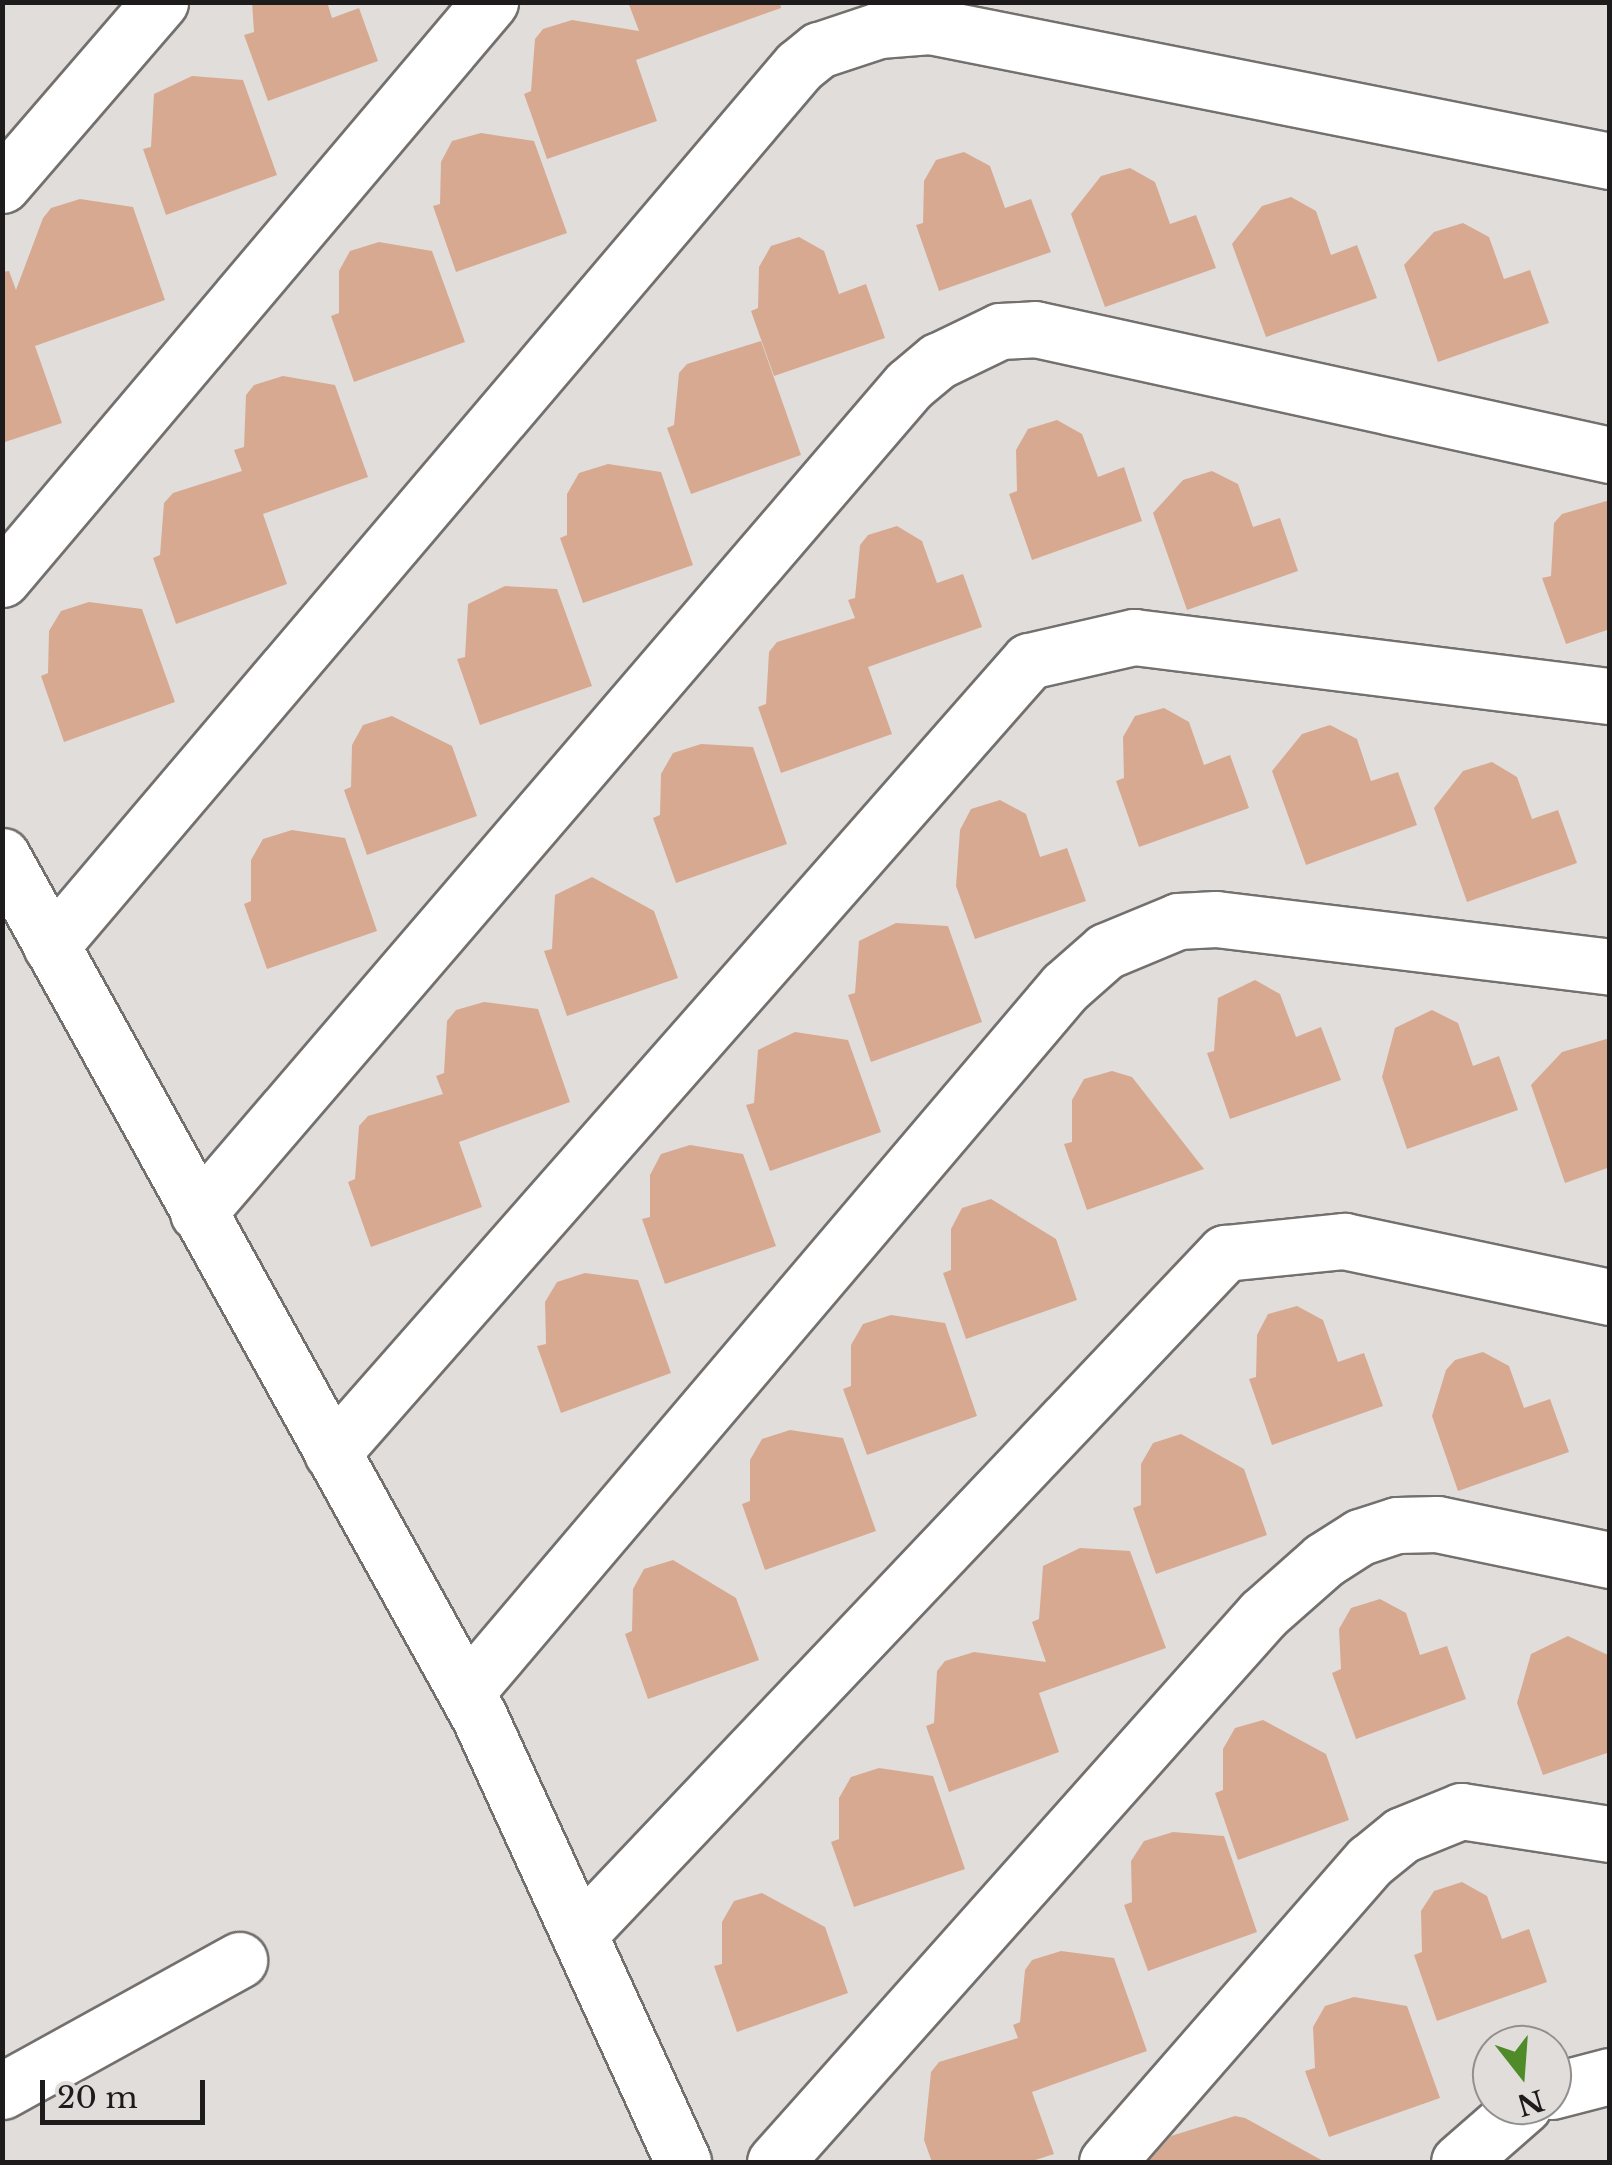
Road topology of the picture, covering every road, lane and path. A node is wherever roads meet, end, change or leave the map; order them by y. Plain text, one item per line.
1 (160, 2) edge
2 (490, 2) edge
3 (1610, 161) edge
4 (2, 185) edge
5 (1610, 455) edge
6 (2, 579) edge
7 (1610, 696) edge
8 (2, 856) edge
9 (51, 946) junction
10 (1610, 966) edge
11 (198, 1213) junction
12 (1610, 1297) edge
13 (332, 1453) junction
14 (1610, 1560) edge
15 (466, 1692) junction
16 (1610, 1834) edge
17 (579, 1934) junction
18 (238, 1960) dead end
19 (1610, 2076) edge
20 (1572, 2086) edge
21 (2, 2091) edge
22 (1501, 2125) edge
23 (684, 2162) edge
24 (776, 2162) edge
25 (1106, 2162) edge
26 (1459, 2162) edge

1 - 4 street
2 - 6 street
3 - 9 street
5 - 11 street
7 - 13 street
8 - 9 street
9 - 11 street
10 - 15 street
11 - 13 street
12 - 17 street
13 - 15 street
14 - 24 street
15 - 17 street
16 - 25 street
17 - 23 street
18 - 21 street
19 - 20 street
22 - 26 street

